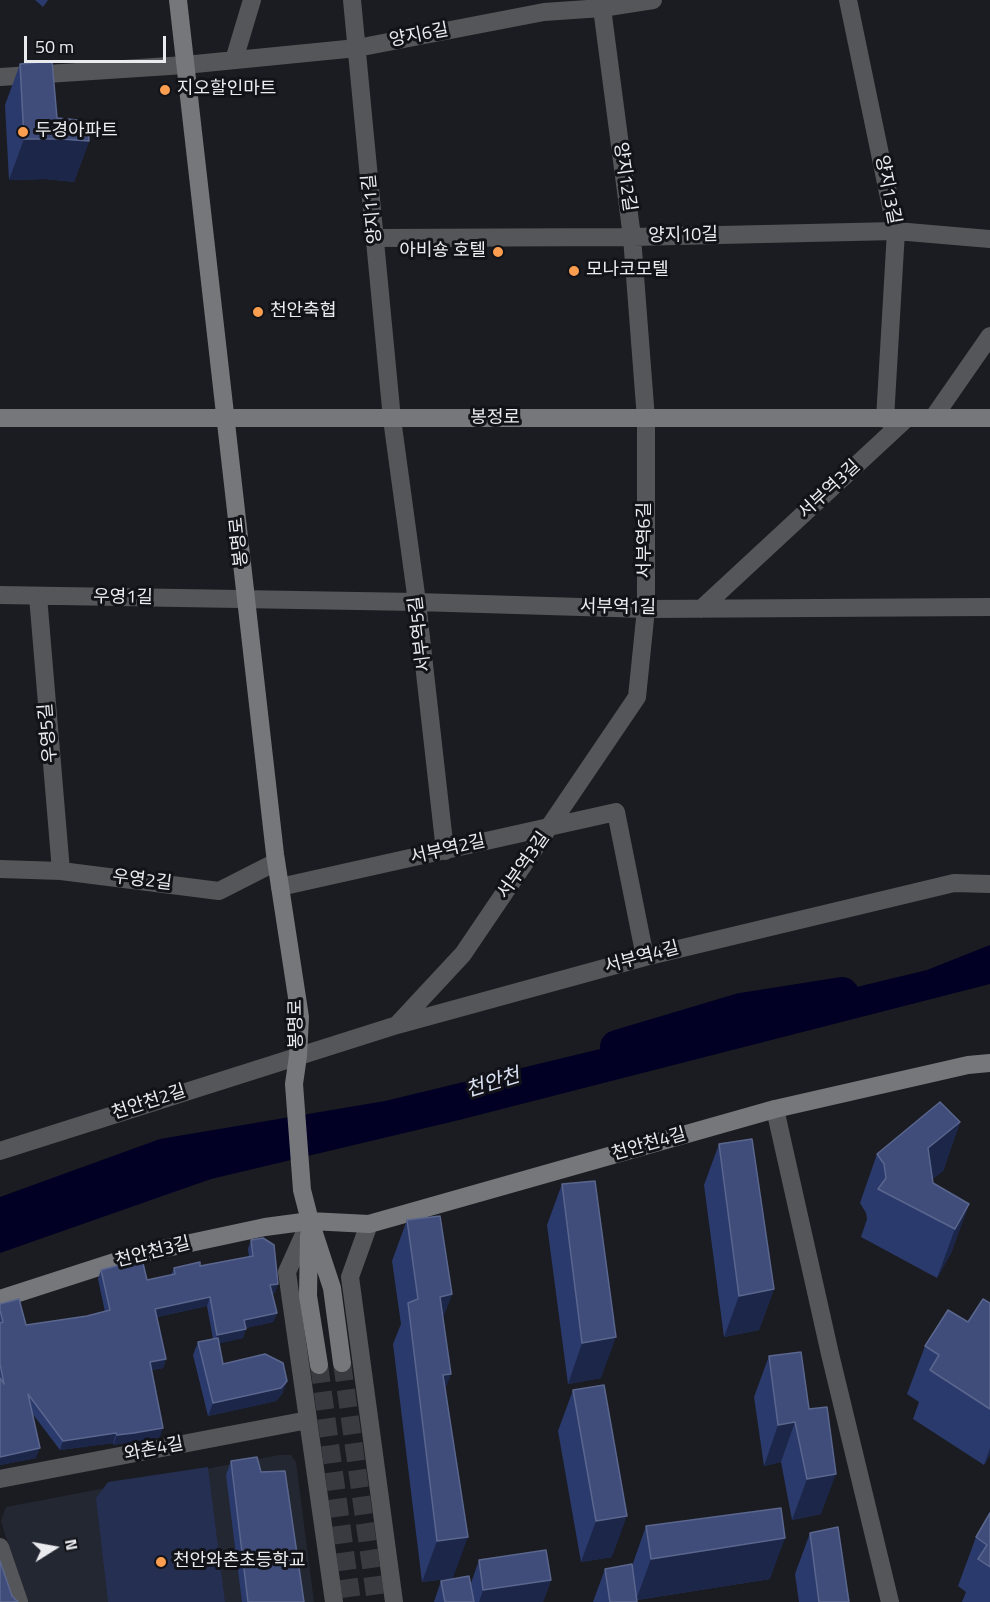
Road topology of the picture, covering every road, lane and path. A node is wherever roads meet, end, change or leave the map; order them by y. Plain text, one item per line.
1 (178, 0) edge
2 (252, 0) edge
3 (352, 0) edge
4 (653, 0) edge
5 (848, 0) edge
6 (543, 6) edge
7 (602, 8) junction
8 (357, 48) junction
9 (234, 60) junction
10 (185, 65) junction
11 (0, 77) edge
12 (896, 231) junction
13 (632, 237) junction
14 (375, 238) junction
15 (990, 238) edge
16 (990, 336) edge
17 (0, 418) edge
18 (226, 418) junction
19 (933, 418) junction
20 (990, 418) edge
21 (392, 419) junction
22 (646, 419) junction
23 (885, 419) junction
24 (906, 419) junction
25 (0, 595) edge
26 (38, 596) junction
27 (246, 601) junction
28 (417, 602) junction
29 (990, 607) edge
30 (646, 609) junction
31 (701, 609) junction
32 (637, 697) joint
33 (551, 827) junction
34 (445, 851) junction
35 (276, 862) junction
36 (0, 869) edge
37 (61, 871) junction
38 (990, 884) edge
39 (280, 887) junction
40 (645, 957) junction
41 (398, 1025) junction
42 (298, 1056) junction
43 (990, 1063) edge
44 (775, 1109) junction
45 (0, 1149) edge
46 (310, 1221) junction
47 (369, 1224) junction
48 (0, 1299) edge
49 (342, 1363) tunnel mouth
50 (319, 1365) tunnel mouth
51 (308, 1419) junction
52 (0, 1479) edge
53 (0, 1547) edge
54 (19, 1602) edge
55 (334, 1602) edge
56 (394, 1602) edge
57 (890, 1602) edge

1 - 10 street, 봉명로
2 - 9 street
3 - 8 street, 양지11길
4 - 7 street, 양지6길
5 - 12 street, 양지13길
6 - 7 street, 양지6길
6 - 8 street, 양지6길
7 - 13 street, 양지12길
8 - 9 street, 양지6길
8 - 14 street, 양지11길
9 - 10 street, 양지6길
10 - 11 street, 양지6길
10 - 18 street, 봉명로
12 - 13 street, 양지10길
12 - 15 street, 양지10길
12 - 23 street, 양지13길
13 - 14 street, 양지10길
13 - 22 street, 양지12길
14 - 21 street, 양지11길
16 - 19 street
17 - 18 street, 봉정로
18 - 21 street, 봉정로
18 - 27 street, 봉명로
19 - 20 street, 봉정로
19 - 24 street, 봉정로
21 - 22 street, 봉정로
21 - 28 street, 서부역5길
22 - 23 street, 봉정로
22 - 30 street, 서부역6길
23 - 24 street, 봉정로
24 - 31 street, 서부역3길
25 - 26 street, 우영1길
26 - 27 street, 우영1길
26 - 37 street, 우영5길
27 - 28 street, 서부역1길
27 - 35 street, 봉명로
28 - 30 street, 서부역1길
28 - 34 street, 서부역5길
29 - 31 street, 서부역1길
30 - 31 street, 서부역1길
30 - 32 street, 서부역6길
32 - 33 street, 서부역3길
33 - 34 street, 서부역2길
33 - 40 street, 서부역2길
33 - 41 street, 서부역3길
34 - 39 street, 서부역2길
35 - 37 street, 우영2길
35 - 39 street, 봉명로
36 - 37 street, 우영2길
38 - 40 street, 서부역4길
39 - 42 street, 봉명로
40 - 41 street, 서부역4길
41 - 42 street, 서부역4길
42 - 45 street, 천안천2길
42 - 46 street, 봉명로
43 - 44 street, 천안천4길
44 - 47 street, 천안천4길
44 - 57 street
46 - 47 street, 천안천4길
46 - 48 street, 천안천3길
46 - 49 street
46 - 50 street
46 - 51 street
47 - 56 street
51 - 52 street, 와촌4길
51 - 55 street
53 - 54 street

